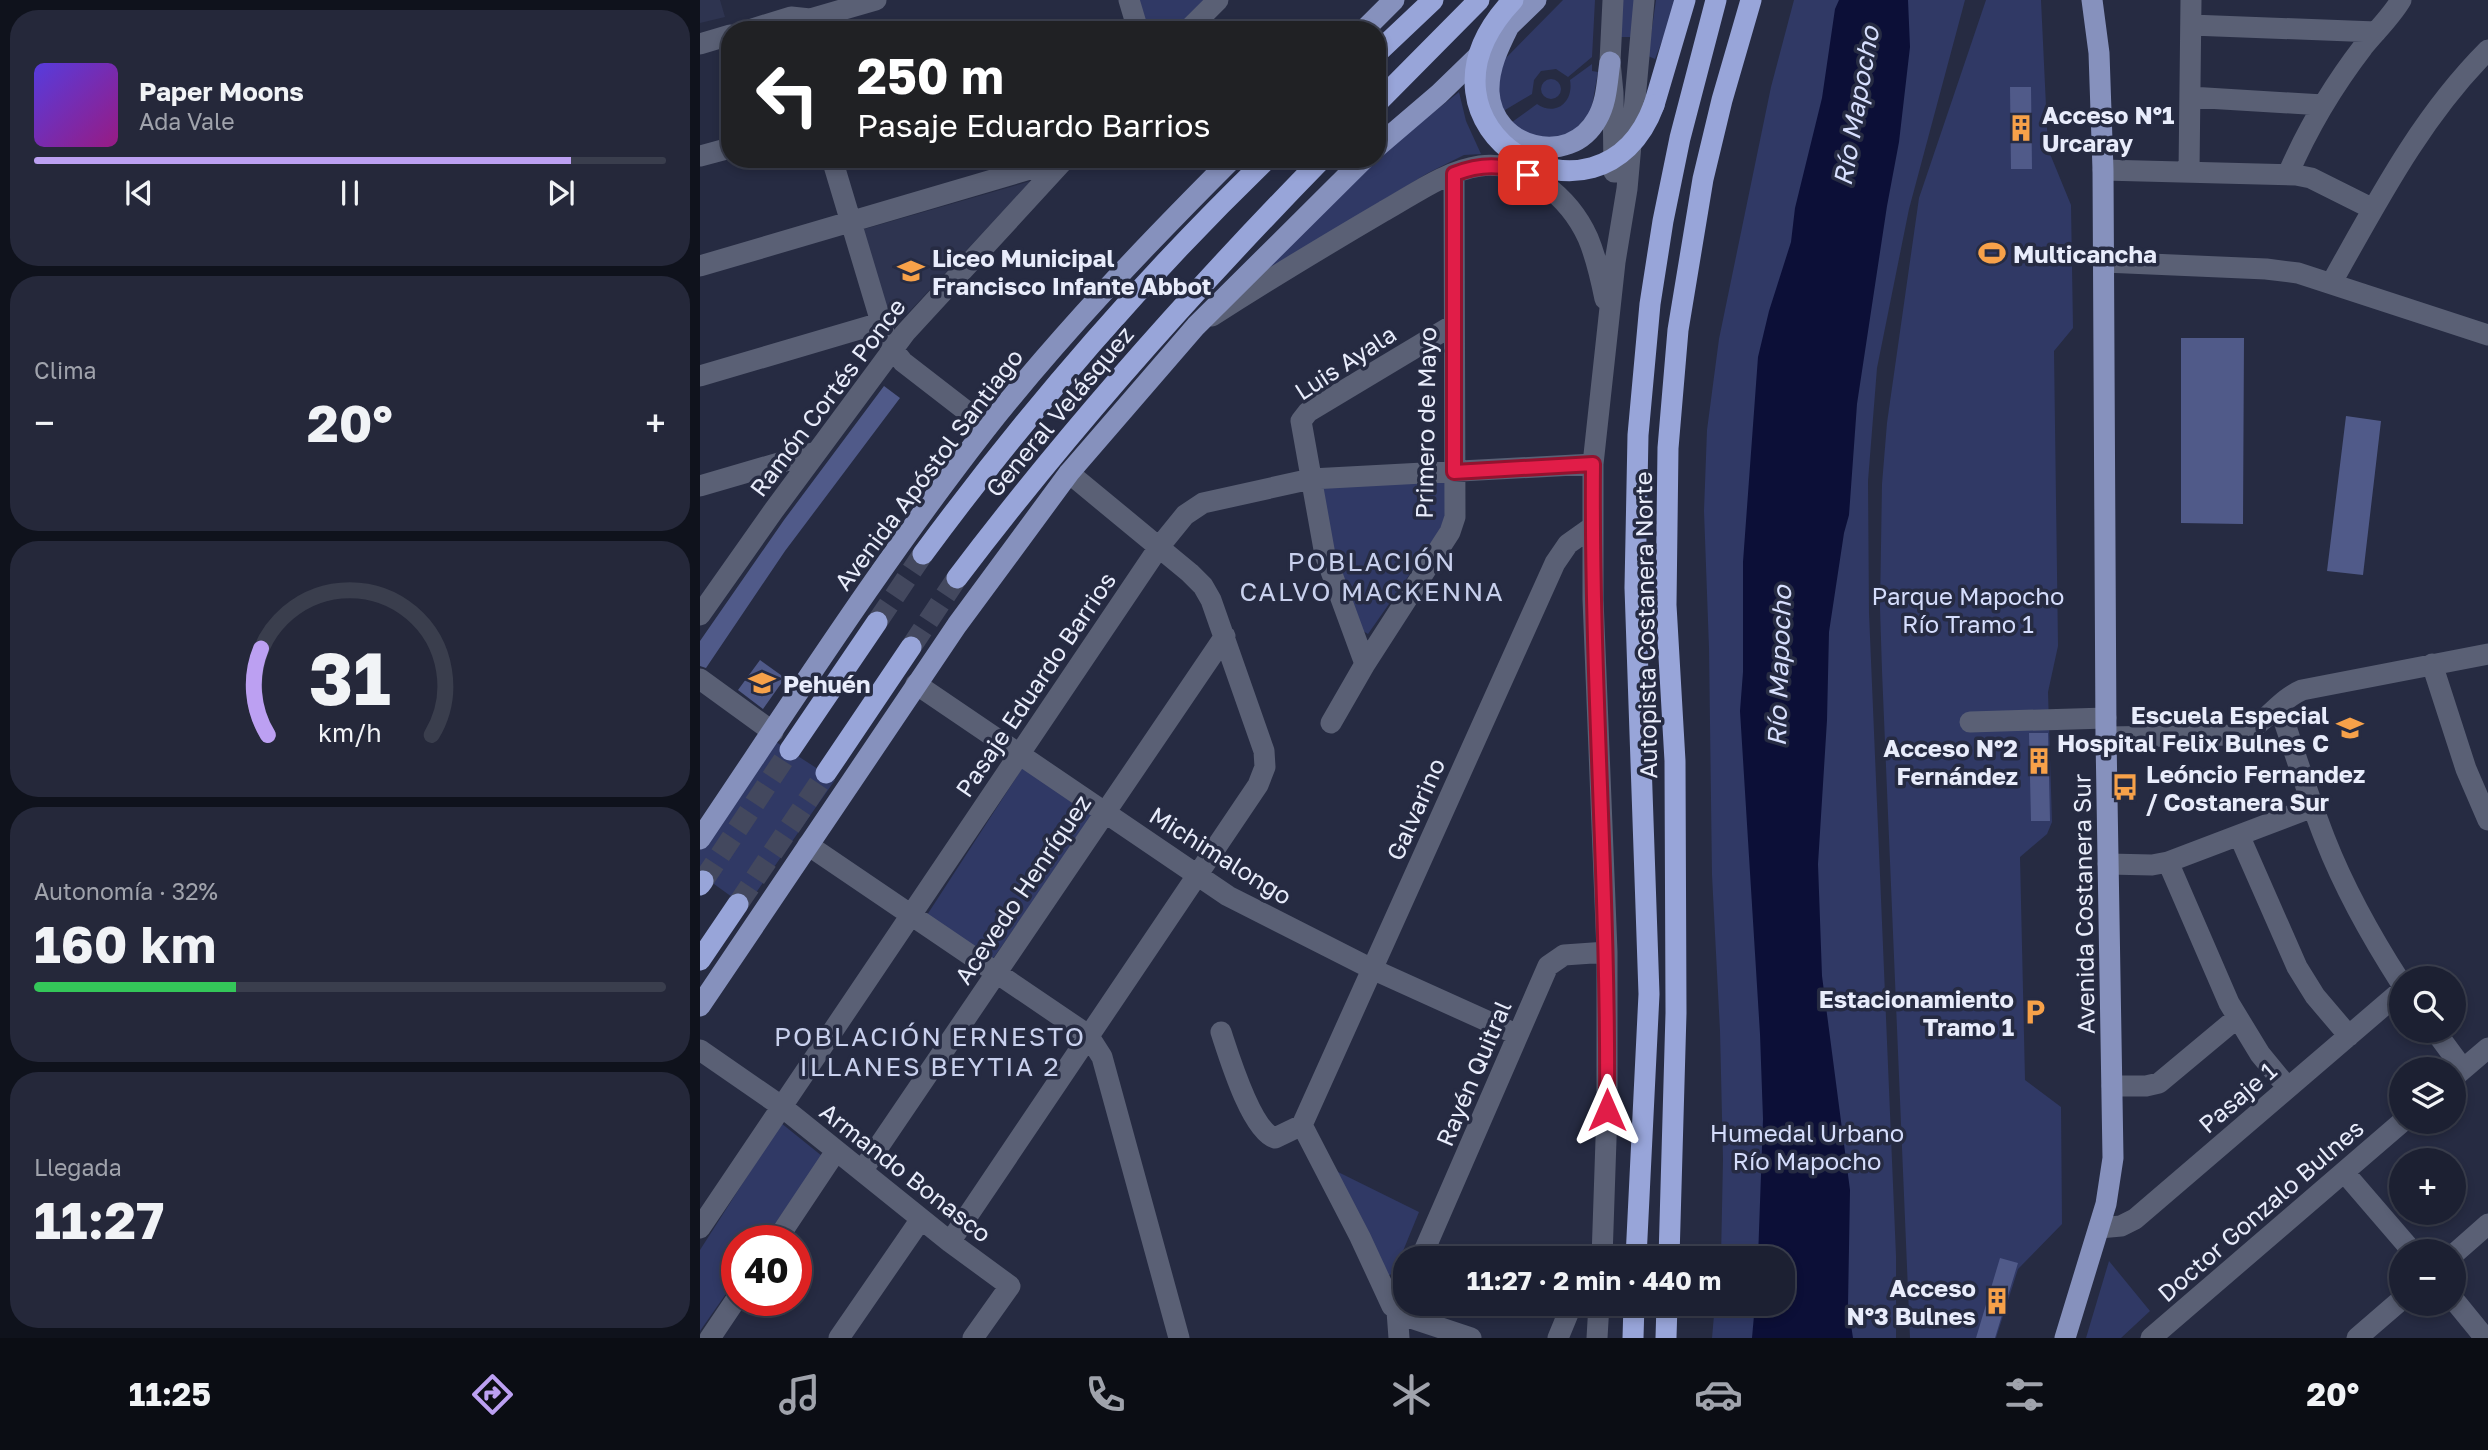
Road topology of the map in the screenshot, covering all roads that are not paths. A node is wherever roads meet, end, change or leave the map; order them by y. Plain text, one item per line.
1 (876, 0) edge
2 (1129, 0) edge
3 (1218, 0) edge
4 (1394, 0) edge
5 (1433, 0) edge
6 (1479, 0) edge
7 (1513, 0) edge
8 (1536, 0) edge
9 (1613, 0) edge
10 (1644, 0) edge
11 (1685, 0) edge
12 (1716, 0) edge
13 (1751, 0) edge
14 (2092, 0) edge
15 (2191, 0) edge
16 (2401, 0) edge
17 (791, 16) edge
18 (1135, 21) edge
19 (1197, 21) edge
20 (1373, 21) edge
21 (2190, 25) junction
22 (1509, 26) junction
23 (2376, 32) junction
24 (721, 38) edge
25 (700, 44) edge
26 (1386, 44) edge
27 (2488, 50) edge
28 (1610, 62) junction
29 (1386, 94) edge
30 (2190, 97) junction
31 (2323, 105) junction
32 (1386, 139) edge
33 (721, 150) edge
34 (700, 156) edge
35 (835, 168) edge
36 (1033, 168) edge
37 (1056, 168) edge
38 (1223, 168) edge
39 (1258, 168) edge
40 (1314, 168) edge
41 (1355, 168) edge
42 (2103, 170) junction
43 (2189, 172) junction
44 (1454, 174) junction
45 (2288, 174) junction
46 (2373, 209) junction
47 (850, 222) junction
48 (1615, 262) junction
49 (2104, 262) junction
50 (700, 266) edge
51 (2332, 282) junction
52 (1608, 322) junction
53 (880, 323) junction
54 (1453, 325) junction
55 (1196, 326) junction
56 (2485, 328) edge
57 (892, 350) junction
58 (700, 376) edge
59 (988, 427) junction
60 (816, 452) junction
61 (1593, 464) junction
62 (1454, 472) junction
63 (1069, 473) junction
64 (1311, 480) junction
65 (700, 485) edge
66 (1592, 527) junction
67 (1159, 547) junction
68 (923, 554) tunnel mouth
69 (957, 578) tunnel mouth
70 (700, 615) edge
71 (877, 622) tunnel mouth
72 (1225, 636) junction
73 (911, 647) tunnel mouth
74 (2488, 654) edge
75 (1365, 664) junction
76 (2432, 664) junction
77 (700, 679) edge
78 (916, 684) junction
79 (2280, 706) junction
80 (1970, 722) dead end
81 (1331, 723) dead end
82 (2106, 728) junction
83 (773, 732) junction
84 (790, 750) tunnel mouth
85 (1019, 754) junction
86 (826, 773) tunnel mouth
87 (2313, 807) junction
88 (1105, 813) junction
89 (2488, 820) edge
90 (2239, 835) junction
91 (700, 838) edge
92 (808, 845) junction
93 (2168, 862) junction
94 (2109, 864) junction
95 (1197, 876) junction
96 (738, 904) tunnel mouth
97 (910, 914) junction
98 (1607, 952) junction
99 (700, 960) edge
100 (2391, 966) edge
101 (1372, 969) junction
102 (997, 973) junction
103 (2389, 1001) edge
104 (700, 1006) edge
105 (2237, 1018) junction
106 (1221, 1032) dead end
107 (1088, 1035) junction
108 (1518, 1035) junction
109 (2349, 1036) junction
110 (2488, 1048) edge
111 (700, 1050) edge
112 (2466, 1066) edge
113 (2112, 1086) junction
114 (2288, 1088) junction
115 (781, 1106) junction
116 (1302, 1125) junction
117 (2389, 1133) edge
118 (836, 1151) junction
119 (862, 1171) junction
120 (2344, 1172) junction
121 (921, 1219) junction
122 (2488, 1224) edge
123 (787, 1225) edge
124 (700, 1228) edge
125 (2099, 1228) junction
126 (2402, 1239) edge
127 (950, 1242) junction
128 (2466, 1243) edge
129 (1426, 1246) edge
130 (1602, 1246) edge
131 (1637, 1246) edge
132 (1670, 1246) edge
133 (1393, 1301) edge
134 (2389, 1310) edge
135 (2466, 1315) edge
136 (725, 1316) edge
137 (1400, 1316) edge
138 (1427, 1316) edge
139 (1567, 1316) edge
140 (1598, 1316) edge
141 (1634, 1316) edge
142 (1667, 1316) edge
143 (710, 1338) edge
144 (839, 1338) edge
145 (972, 1338) edge
146 (1179, 1338) edge
147 (1399, 1338) edge
148 (1471, 1338) edge
149 (1558, 1338) edge
150 (1597, 1338) edge
151 (1633, 1338) edge
152 (1666, 1338) edge
153 (2065, 1338) edge
154 (2151, 1338) edge
155 (2357, 1338) edge
156 (2485, 1338) edge

1 - 17 street
2 - 18 street
3 - 19 street
4 - 20 main road
5 - 26 highway
6 - 29 highway
7 - 11 highway, bridge
8 - 22 main road
9 - 28 street
10 - 48 street
12 - 131 highway, Autopista Costanera Norte
13 - 132 highway, Autopista Costanera Norte
14 - 42 main road, Avenida Costanera Sur
15 - 21 street
16 - 23 street
21 - 23 street
21 - 30 street
22 - 28 main road
22 - 32 main road
23 - 31 street
24 - 25 street
27 - 46 street
28 - 48 street
30 - 31 street
30 - 43 street
31 - 45 street
33 - 34 street
35 - 47 street
36 - 47 street
37 - 57 street, Ramón Cortés Ponce
38 - 59 main road, Avenida Apóstol Santiago
39 - 68 highway, General Velásquez
40 - 69 highway, General Velásquez
41 - 55 main road
42 - 43 street
42 - 49 main road, Avenida Costanera Sur
43 - 45 street
44 - 52 street
44 - 54 street, Primero de Mayo
44 - 55 street
45 - 46 street
46 - 51 street
47 - 50 street
47 - 53 street
48 - 52 street
49 - 51 street
49 - 82 main road, Avenida Costanera Sur
51 - 56 street
52 - 61 street
53 - 57 street
53 - 58 street
54 - 62 street, Primero de Mayo
54 - 64 street, Luis Ayala
55 - 63 main road
57 - 59 street
57 - 60 street, Ramón Cortés Ponce
59 - 83 main road, Avenida Apóstol Santiago
60 - 65 street
60 - 70 street, Ramón Cortés Ponce
61 - 62 street, Pasaje Eduardo Barrios
61 - 66 street
62 - 64 street, Pasaje Eduardo Barrios
62 - 75 street, Primero de Mayo
63 - 67 street
63 - 78 main road
64 - 67 street, Pasaje Eduardo Barrios
64 - 75 street, Luis Ayala
66 - 98 street
66 - 101 street, Galvarino
67 - 72 street
67 - 85 street, Pasaje Eduardo Barrios
71 - 84 highway
72 - 88 street, Acevedo Henríquez
72 - 95 street
73 - 86 highway
74 - 76 street
75 - 81 street, Primero de Mayo
76 - 79 street
76 - 89 street
77 - 83 street
78 - 85 street, Michimalongo
78 - 92 main road
79 - 82 street
79 - 87 street
80 - 82 street
82 - 94 main road, Avenida Costanera Sur
83 - 91 main road, Avenida Apóstol Santiago
85 - 88 street, Michimalongo
85 - 97 street, Pasaje Eduardo Barrios
87 - 90 street
87 - 100 street
88 - 95 street, Michimalongo
88 - 102 street, Acevedo Henríquez
90 - 93 street
90 - 109 street
92 - 97 street
92 - 104 main road
93 - 94 street
93 - 105 street
94 - 113 main road, Avenida Costanera Sur
95 - 101 street, Michimalongo
95 - 107 street
96 - 99 highway
97 - 102 street
97 - 115 street, Pasaje Eduardo Barrios
98 - 108 street, Rayén Quitral
98 - 130 street
101 - 108 street, Michimalongo
101 - 116 street, Galvarino
102 - 107 street
102 - 119 street, Acevedo Henríquez
103 - 109 street, Pasaje 1
105 - 113 street
105 - 114 street
106 - 116 street
107 - 127 street
107 - 146 street
108 - 129 street, Rayén Quitral
109 - 114 street, Pasaje 1
110 - 112 street
111 - 115 street, Armando Bonasco
113 - 125 main road, Avenida Costanera Sur
114 - 125 street, Pasaje 1
115 - 118 street, Armando Bonasco
115 - 124 street, Pasaje Eduardo Barrios
116 - 133 street
117 - 120 street, Doctor Gonzalo Bulnes
118 - 119 street, Armando Bonasco
118 - 123 street
119 - 121 street, Armando Bonasco
120 - 126 street
120 - 154 street, Doctor Gonzalo Bulnes
121 - 127 street, Armando Bonasco
121 - 144 street
122 - 128 street
125 - 153 main road, Avenida Costanera Sur
127 - 145 street, Armando Bonasco
134 - 155 street
135 - 156 street
136 - 143 street
137 - 147 street
138 - 148 street
139 - 149 street
140 - 150 street
141 - 151 highway
142 - 152 highway

